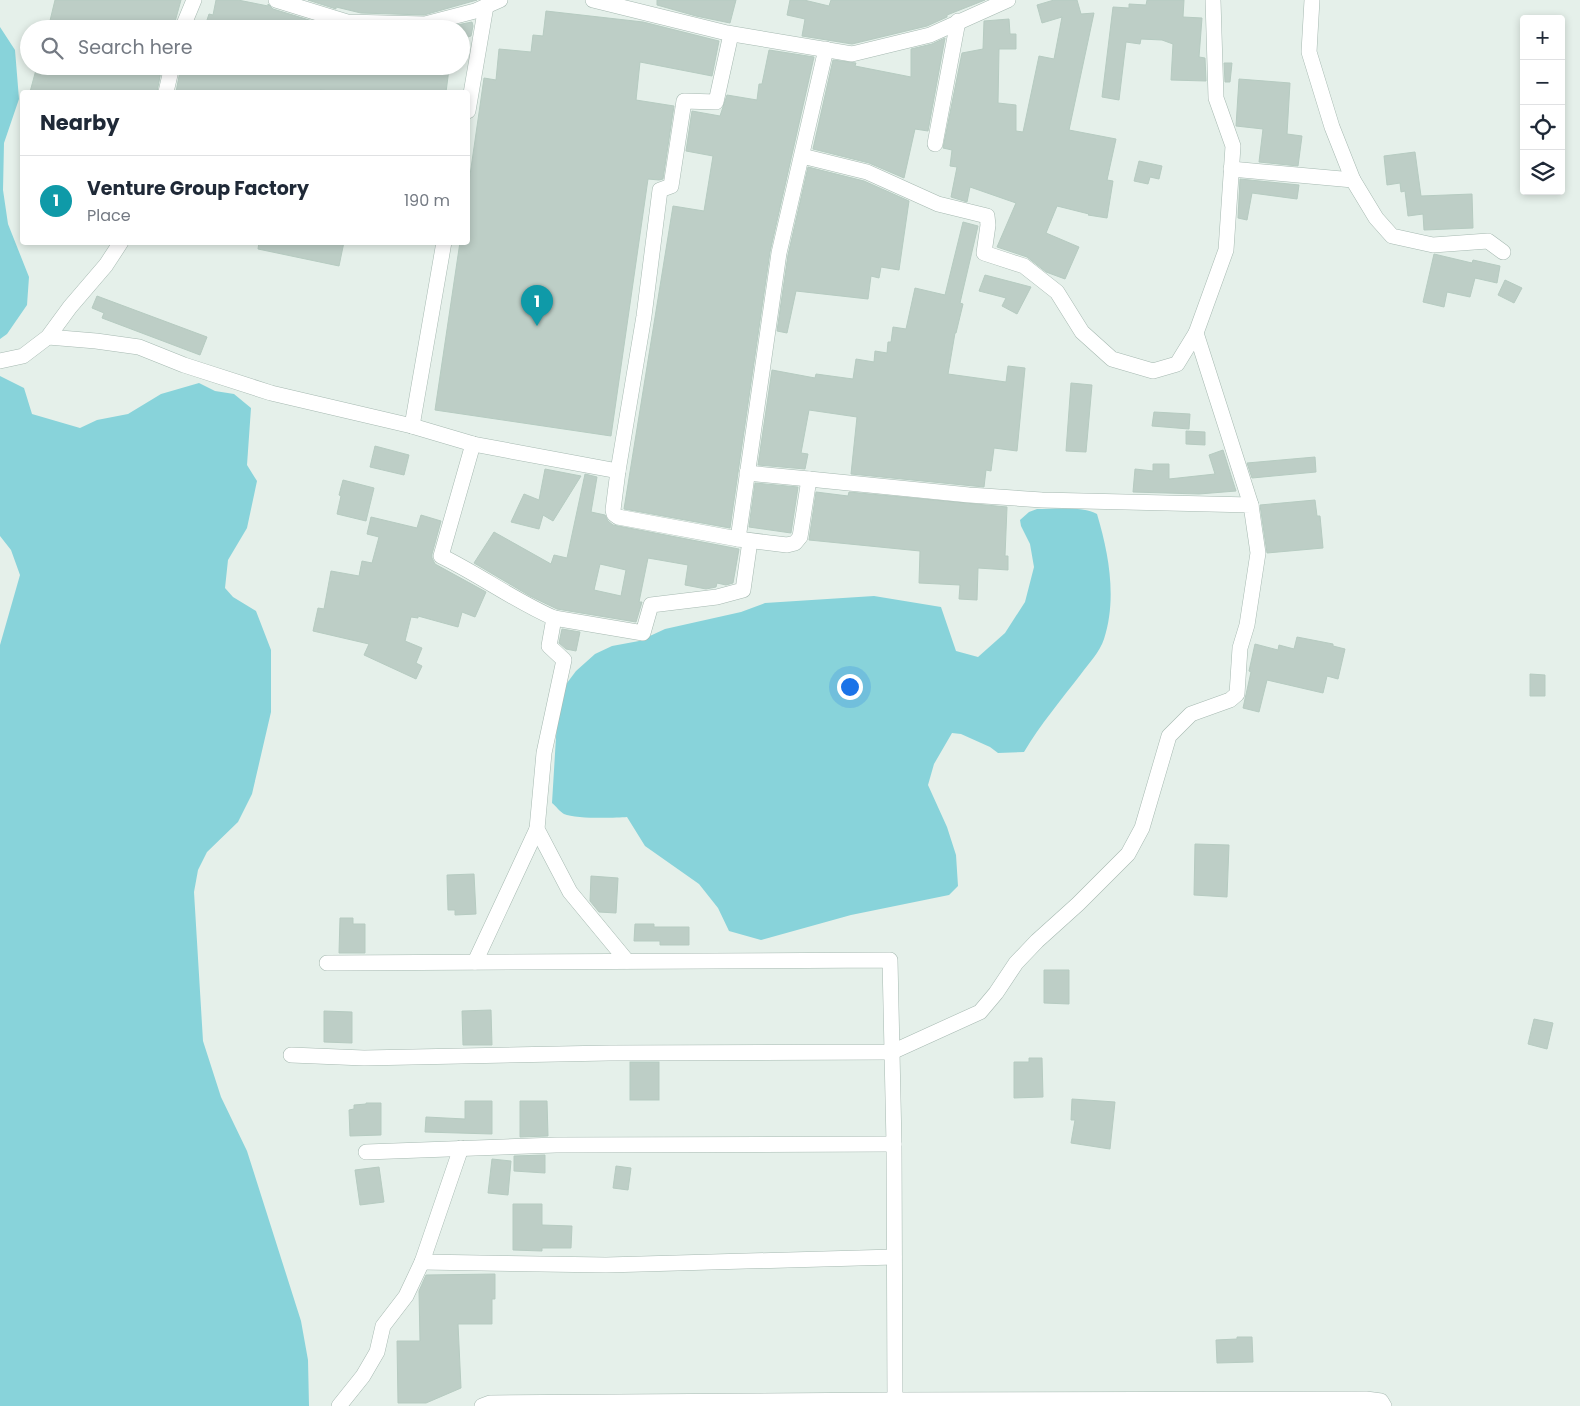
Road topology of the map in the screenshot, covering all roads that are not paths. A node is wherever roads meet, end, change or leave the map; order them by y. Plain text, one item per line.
1 (194, 0) edge
2 (276, 0) edge
3 (500, 0) edge
4 (593, 0) edge
5 (1008, 0) edge
6 (1213, 0) edge
7 (1312, 0) edge
8 (486, 6) junction
9 (186, 20) edge
10 (341, 20) edge
11 (441, 20) edge
12 (958, 22) junction
13 (731, 34) junction
14 (826, 49) junction
15 (170, 75) edge
16 (166, 90) edge
17 (470, 100) edge
18 (935, 144) dead end
19 (802, 156) junction
20 (1231, 169) junction
21 (1353, 180) junction
22 (119, 245) edge
23 (443, 245) edge
24 (1502, 252) dead end
25 (1196, 334) junction
26 (48, 337) junction
27 (0, 361) edge
28 (412, 426) junction
29 (473, 444) junction
30 (618, 471) junction
31 (747, 473) junction
32 (809, 480) junction
33 (1251, 505) junction
34 (744, 540) junction
35 (554, 618) junction
36 (537, 829) junction
37 (627, 961) junction
38 (475, 962) junction
39 (327, 963) dead end
40 (892, 1052) junction
41 (291, 1055) dead end
42 (894, 1144) junction
43 (460, 1148) junction
44 (366, 1152) dead end
45 (894, 1257) junction
46 (422, 1262) junction
47 (895, 1403) edge
48 (339, 1406) edge
49 (482, 1406) edge
50 (1384, 1406) edge

1 - 9 street
2 - 10 street
3 - 8 street
4 - 13 street
5 - 12 street
6 - 20 street
7 - 21 street
8 - 11 street
8 - 17 street
12 - 14 street
12 - 18 street
13 - 14 street
13 - 30 street
14 - 19 street
15 - 16 street
19 - 25 street
19 - 31 street
20 - 21 street
20 - 25 street
21 - 24 street
22 - 26 street
23 - 28 street
25 - 33 street
26 - 27 street
26 - 28 street
28 - 29 street
29 - 30 street
29 - 35 street
30 - 34 street
31 - 32 street
31 - 34 street
32 - 33 street
32 - 34 street
33 - 40 street
34 - 35 street
35 - 36 street
36 - 37 street
36 - 38 street
37 - 38 street
37 - 40 street
38 - 39 street
40 - 41 street
40 - 42 street
42 - 43 street
42 - 45 street
43 - 44 street
43 - 46 street
45 - 46 street
45 - 47 street
46 - 48 street
47 - 49 street
47 - 50 street

